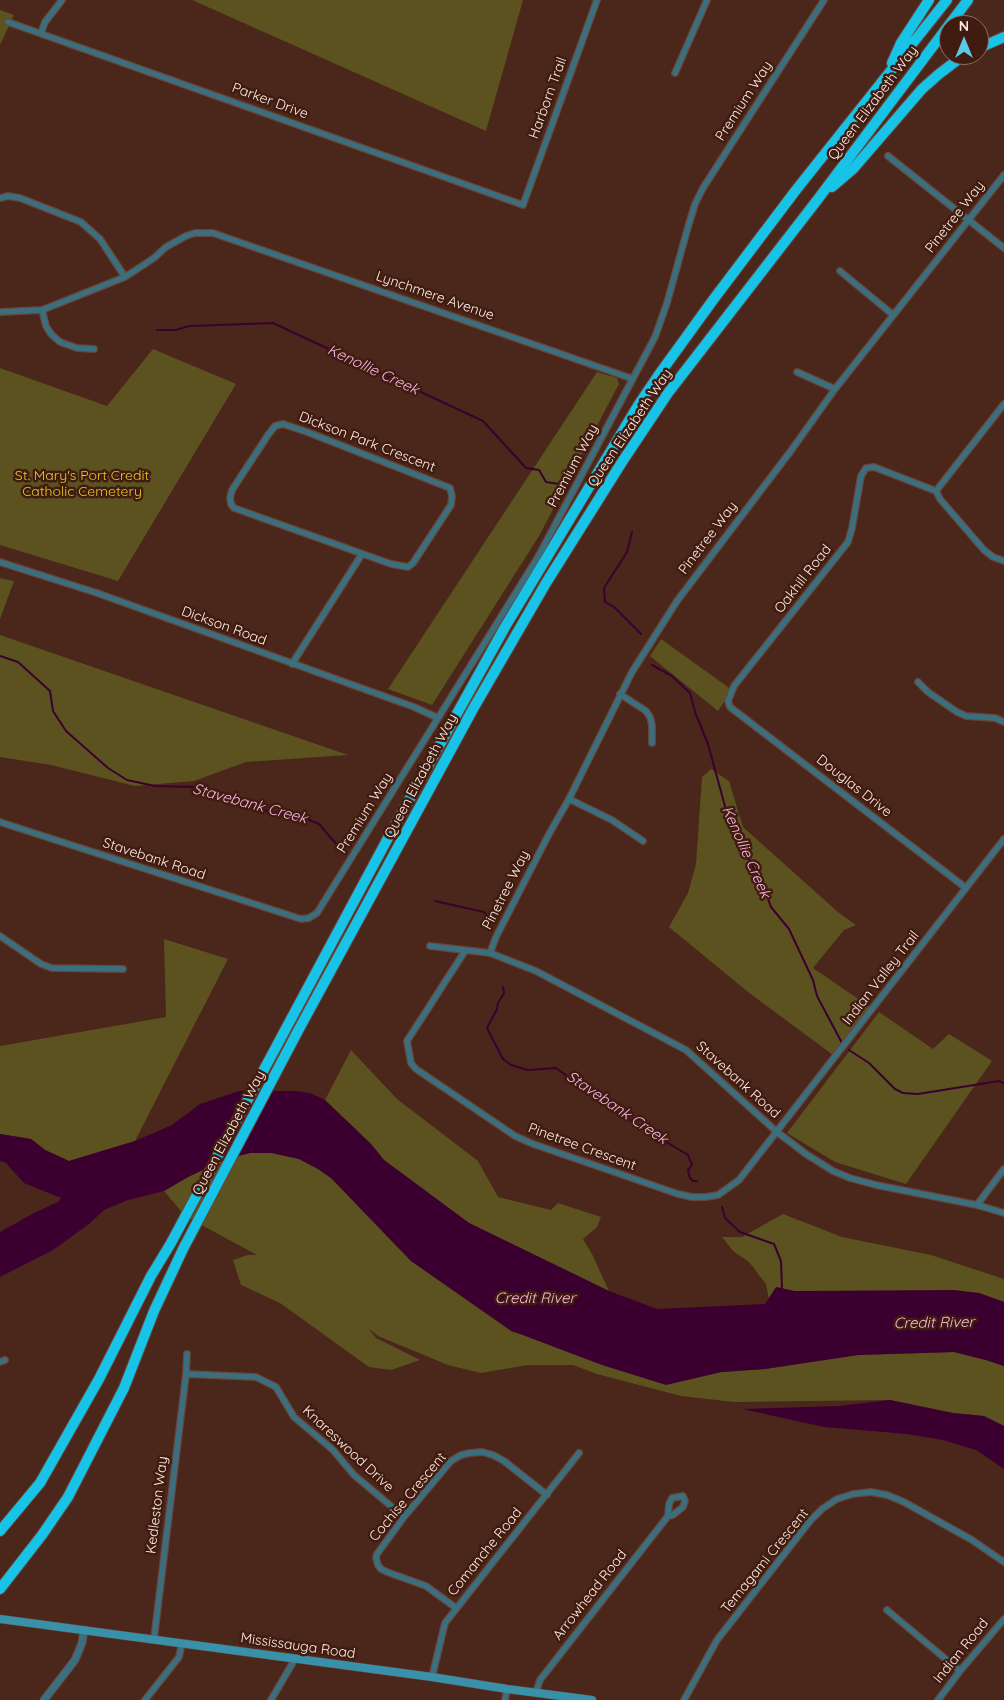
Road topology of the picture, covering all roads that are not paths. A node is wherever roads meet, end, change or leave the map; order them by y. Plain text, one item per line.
1 (62, 0) edge
2 (597, 0) edge
3 (707, 0) edge
4 (824, 0) edge
5 (929, 0) edge
6 (947, 0) edge
7 (968, 0) edge
8 (957, 15) edge
9 (8, 22) dead end
10 (41, 34) junction
11 (1004, 37) edge
12 (939, 38) edge
13 (989, 44) edge
14 (951, 65) edge
15 (675, 73) dead end
16 (885, 78) junction
17 (888, 156) dead end
18 (1004, 175) edge
19 (0, 198) edge
20 (818, 199) junction
21 (523, 205) joint
22 (969, 221) junction
23 (1004, 248) edge
24 (840, 271) dead end
25 (124, 278) junction
26 (42, 310) junction
27 (0, 312) edge
28 (892, 314) junction
29 (94, 349) dead end
30 (797, 372) dead end
31 (634, 379) junction
32 (835, 389) junction
33 (1004, 404) edge
34 (936, 491) junction
35 (362, 554) junction
36 (1004, 561) edge
37 (0, 562) edge
38 (292, 664) junction
39 (918, 682) dead end
40 (620, 694) junction
41 (728, 701) joint
42 (438, 718) junction
43 (1004, 722) edge
44 (652, 743) dead end
45 (569, 799) junction
46 (0, 822) edge
47 (643, 840) dead end
48 (1003, 841) edge
49 (966, 888) junction
50 (301, 919) joint
51 (0, 936) edge
52 (430, 946) dead end
53 (465, 951) junction
54 (490, 954) junction
55 (123, 969) dead end
56 (777, 1132) junction
57 (1004, 1170) edge
58 (977, 1205) junction
59 (1004, 1213) edge
60 (186, 1354) dead end
61 (186, 1374) junction
62 (578, 1453) dead end
63 (547, 1495) junction
64 (668, 1516) dead end
65 (404, 1517) junction
66 (0, 1531) edge
67 (1004, 1562) edge
68 (0, 1589) edge
69 (456, 1608) junction
70 (887, 1610) dead end
71 (0, 1619) edge
72 (1004, 1619) edge
73 (84, 1630) junction
74 (154, 1639) junction
75 (182, 1643) junction
76 (295, 1659) junction
77 (960, 1671) junction
78 (432, 1677) junction
79 (507, 1689) junction
80 (536, 1692) junction
81 (44, 1700) edge
82 (145, 1700) edge
83 (270, 1700) edge
84 (505, 1700) edge
85 (592, 1700) edge
86 (684, 1700) edge
87 (938, 1700) edge

1 - 10 street
2 - 21 street, Harborn Trail
3 - 15 street
4 - 31 street, Premium Way
5 - 16 highway
6 - 16 highway, Queen Elizabeth Way
7 - 8 highway, Queen Elizabeth Way
9 - 10 street, Parker Drive
10 - 21 street, Parker Drive
11 - 13 highway
12 - 20 highway, Queen Elizabeth Way
14 - 20 highway
16 - 66 highway, Queen Elizabeth Way
17 - 22 street
18 - 22 street, Pinetree Way
19 - 25 street
20 - 68 highway, Queen Elizabeth Way
22 - 23 street
22 - 28 street, Pinetree Way
24 - 28 street
25 - 26 street, Lynchmere Avenue
25 - 31 street, Lynchmere Avenue
26 - 27 street, Lynchmere Avenue
26 - 29 street
28 - 32 street, Pinetree Way
30 - 32 street
31 - 42 street, Premium Way
32 - 40 street, Pinetree Way
33 - 34 street
34 - 36 street
34 - 41 street, Oakhill Road
35 - 35 street, Dickson Park Crescent
35 - 38 street
37 - 38 street, Dickson Road
38 - 42 street, Dickson Road
39 - 43 street
40 - 44 street
40 - 45 street, Pinetree Way
41 - 49 street, Douglas Drive
42 - 50 street, Premium Way
45 - 47 street
45 - 54 street, Pinetree Way
46 - 50 street, Stavebank Road
48 - 49 street, Indian Valley Trail
49 - 56 street, Indian Valley Trail
51 - 55 street
52 - 53 street, Stavebank Road
53 - 54 street, Stavebank Road
53 - 56 street, Pinetree Crescent
54 - 56 street, Stavebank Road
56 - 58 street, Stavebank Road
57 - 58 street
58 - 59 street, Stavebank Road
60 - 61 street
61 - 65 street, Knareswood Drive
61 - 74 street, Kedleston Way
62 - 63 street, Comanche Road
63 - 65 street, Cochise Crescent
63 - 69 street, Comanche Road
64 - 80 street, Arrowhead Road
65 - 69 street, Cochise Crescent
67 - 86 street, Temagami Crescent
69 - 78 street, Comanche Road
70 - 77 street
71 - 73 main road, Mississauga Road
72 - 77 street, Indian Road
73 - 74 main road, Mississauga Road
73 - 81 street
74 - 75 main road, Mississauga Road
75 - 76 main road, Mississauga Road
75 - 82 street
76 - 78 main road, Mississauga Road
76 - 83 street
77 - 87 street, Indian Road
78 - 79 main road, Mississauga Road
79 - 80 main road, Mississauga Road
79 - 84 street
80 - 85 main road, Mississauga Road

